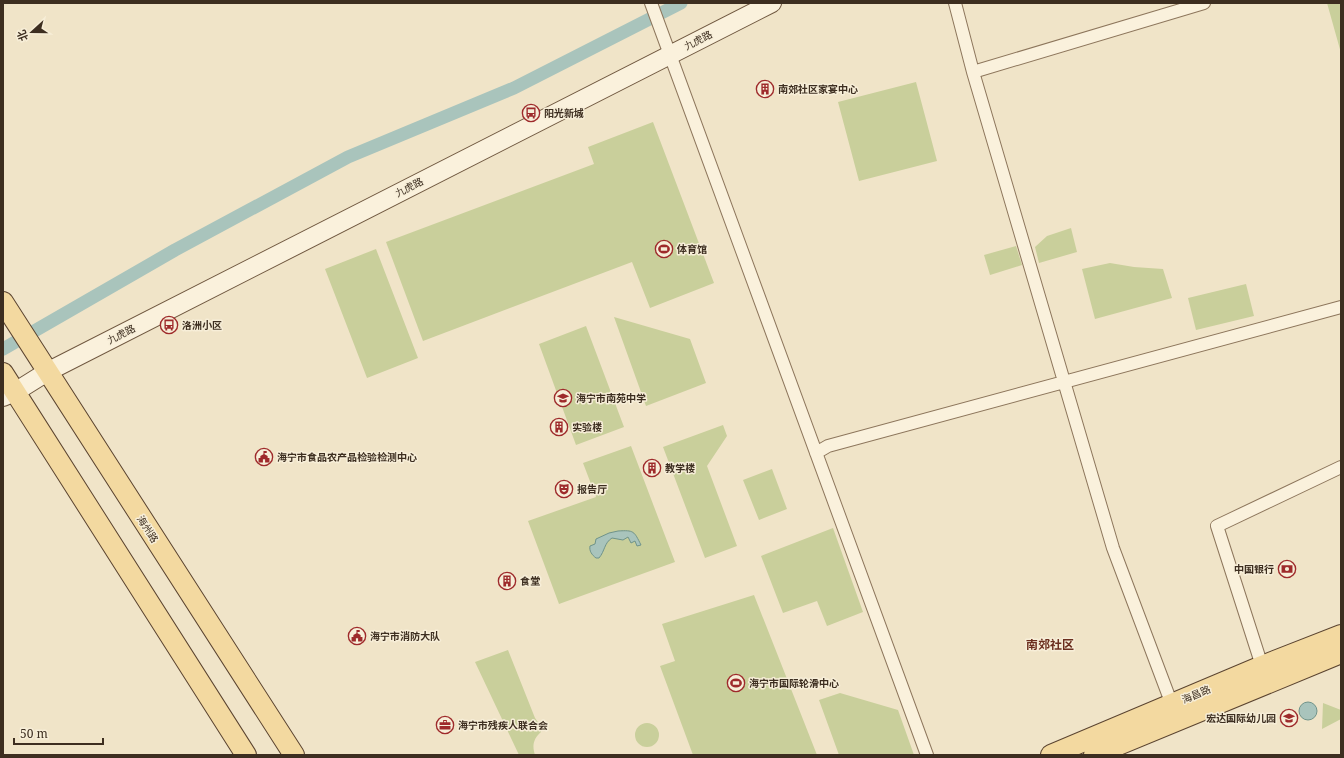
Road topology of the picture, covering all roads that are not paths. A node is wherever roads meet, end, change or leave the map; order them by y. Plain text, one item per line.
1 (651, 3) edge
2 (772, 3) edge
3 (955, 3) edge
4 (1204, 3) edge
5 (668, 47) junction
6 (973, 72) junction
7 (1341, 307) edge
8 (7, 309) edge
9 (43, 365) junction
10 (1064, 382) junction
11 (7, 385) edge
12 (816, 453) junction
13 (1341, 467) edge
14 (1341, 635) edge
15 (1341, 653) edge
16 (1262, 666) junction
17 (1176, 712) junction
18 (246, 755) edge
19 (294, 755) edge
20 (927, 755) edge
21 (1051, 755) edge
22 (1094, 755) edge

1 - 5 street
2 - 5 street, 九虎路
3 - 6 street
4 - 6 street
5 - 9 street, 九虎路
5 - 12 street
6 - 10 street
7 - 10 street
8 - 9 main road, 海州路
9 - 11 street, 九虎路
9 - 19 main road, 海州路
10 - 12 street
10 - 17 street
11 - 18 main road
12 - 20 street
13 - 16 street
14 - 16 main road, 海昌路
15 - 17 main road, 海昌路
16 - 17 main road, 海昌路
17 - 21 main road, 海昌路
17 - 22 main road, 海昌路

